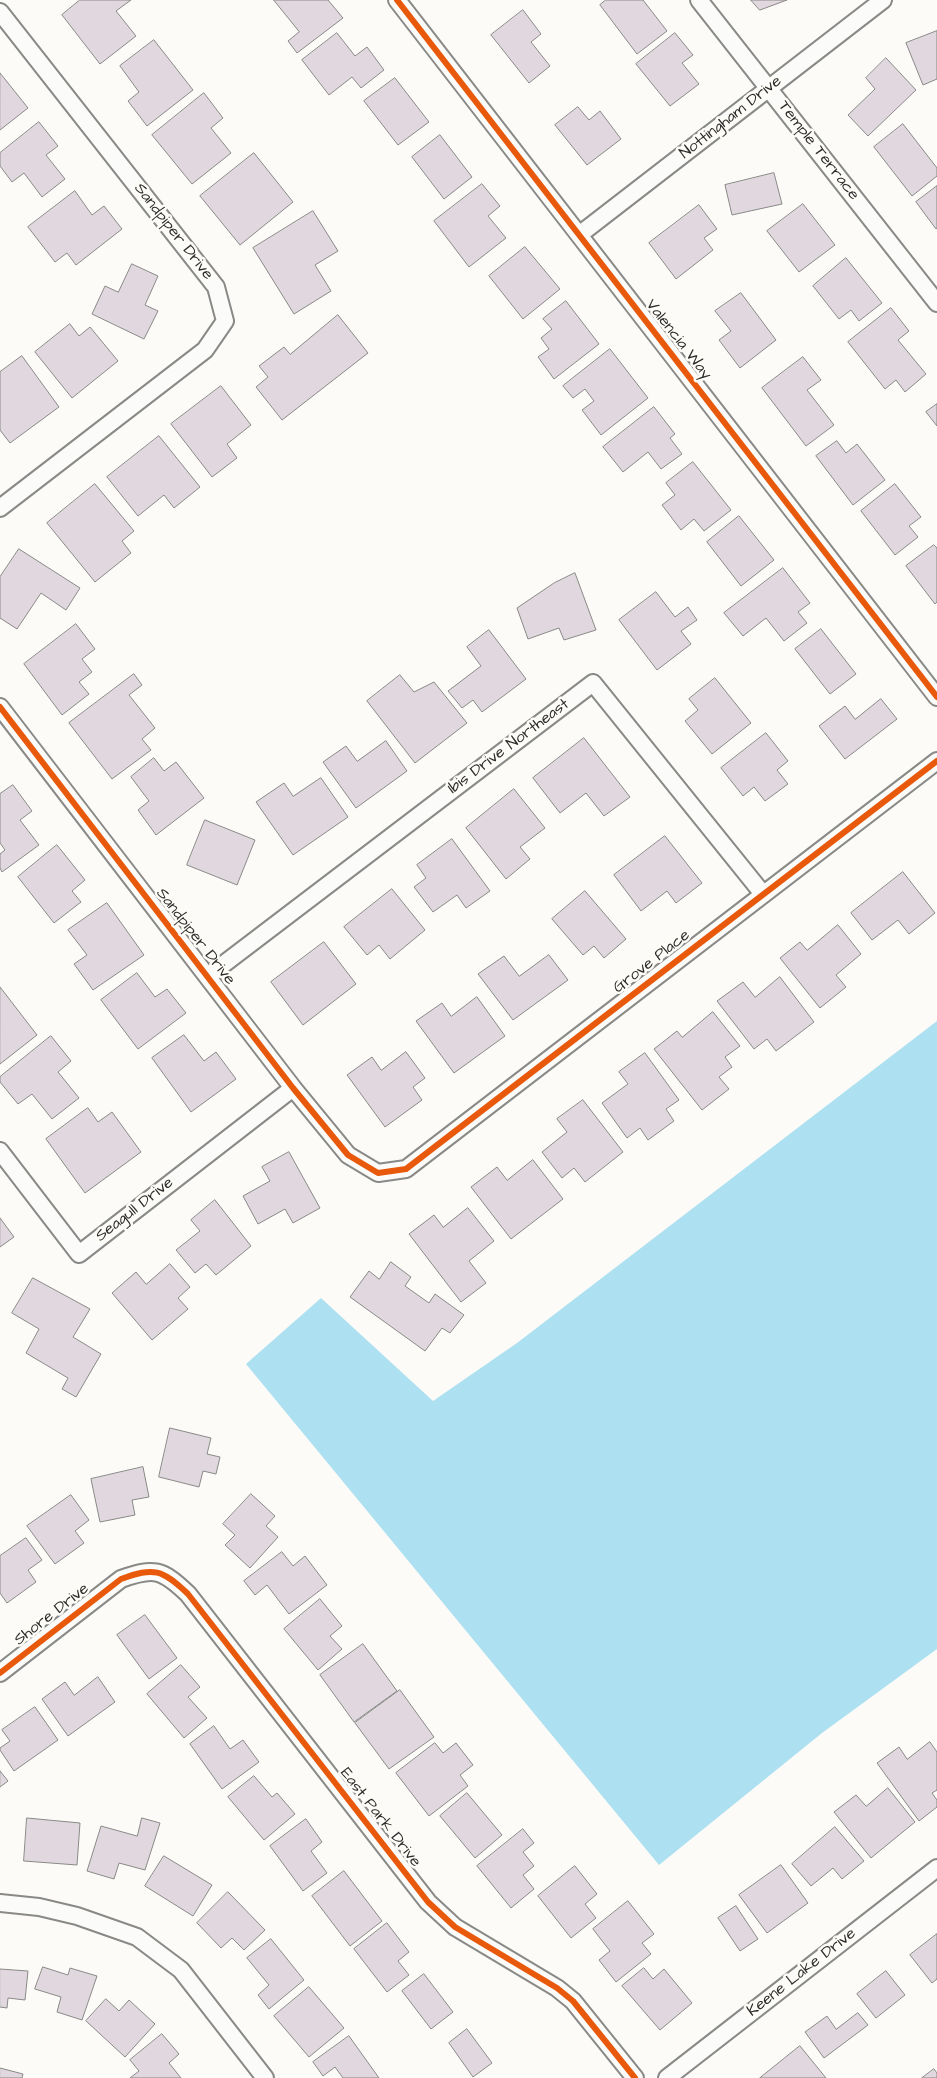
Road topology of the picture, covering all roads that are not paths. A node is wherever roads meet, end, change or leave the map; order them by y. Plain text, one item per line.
1 (397, 0) edge
2 (699, 0) edge
3 (883, 0) edge
4 (0, 12) edge
5 (769, 89) junction
6 (579, 236) junction
7 (937, 303) edge
8 (0, 508) edge
9 (937, 697) edge
10 (0, 707) edge
11 (937, 760) edge
12 (763, 894) junction
13 (208, 976) junction
14 (293, 1088) junction
15 (0, 1151) edge
16 (378, 1173) joint
17 (121, 1579) joint
18 (0, 1673) edge
19 (937, 1868) edge
20 (0, 1903) edge
21 (265, 2078) edge
22 (635, 2078) edge
23 (666, 2078) edge

1 - 6 street, Valencia Way
2 - 5 street, Temple Terrace
3 - 5 street, Nottingham Drive
4 - 8 street, Sandpiper Drive
5 - 6 street, Nottingham Drive
5 - 7 street, Temple Terrace
6 - 9 street, Valencia Way
10 - 13 street, Sandpiper Drive
11 - 12 street, Grove Place
12 - 13 street, Ibis Drive Northeast
12 - 16 street, Grove Place
13 - 14 street, Sandpiper Drive
14 - 15 street, Seagull Drive
14 - 16 street, Sandpiper Drive
17 - 18 street, Shore Drive
17 - 22 street, East Park Drive
19 - 23 street, Keene Lake Drive
20 - 21 street

